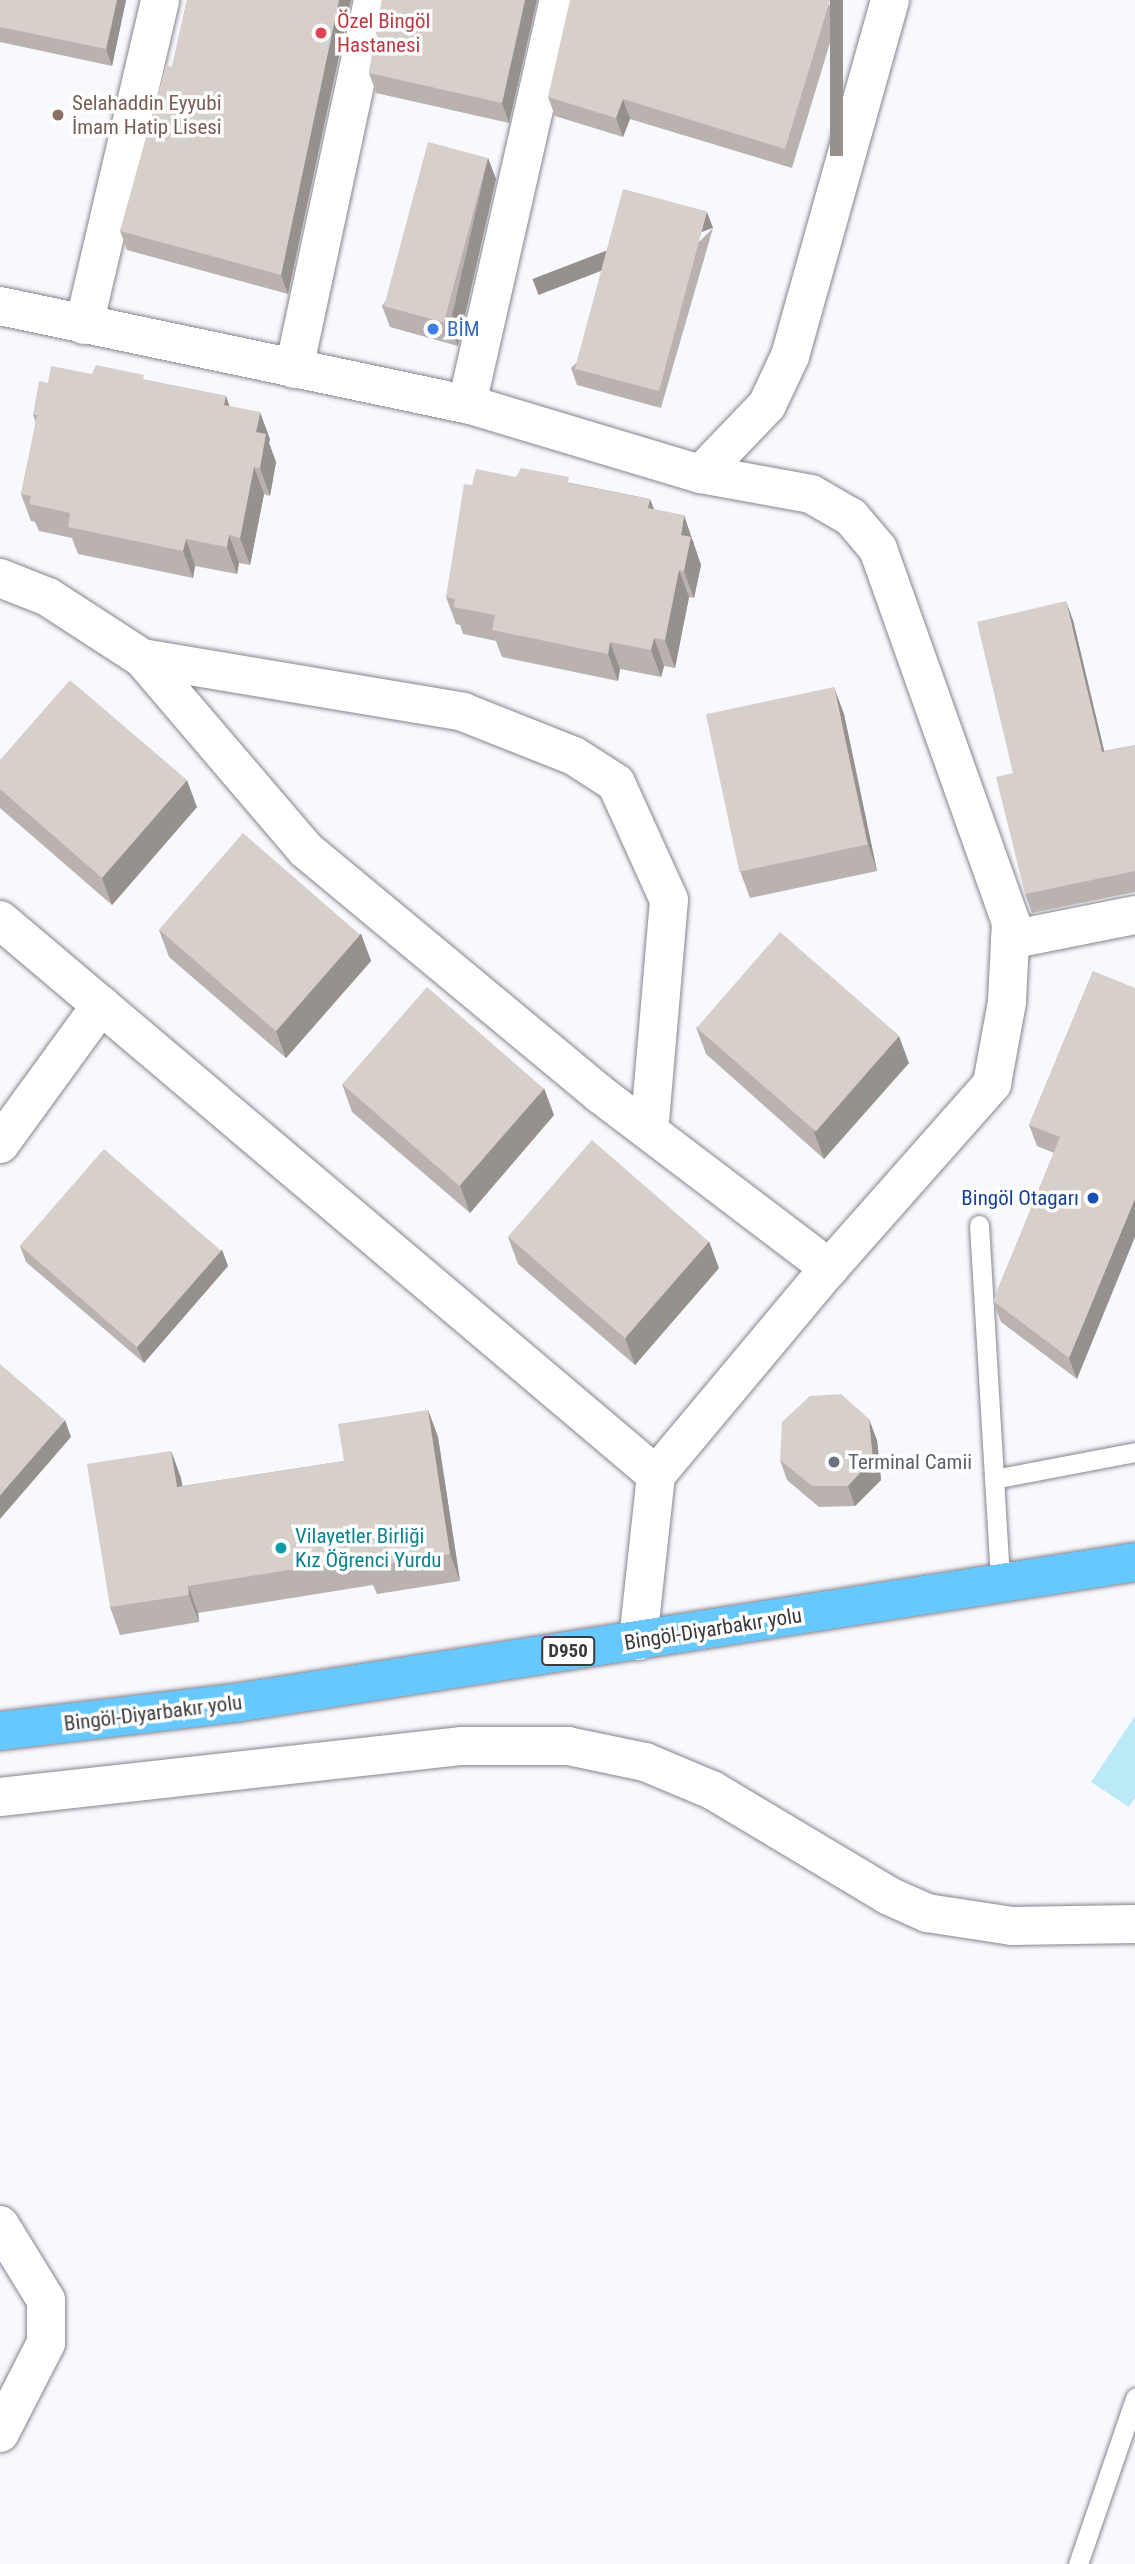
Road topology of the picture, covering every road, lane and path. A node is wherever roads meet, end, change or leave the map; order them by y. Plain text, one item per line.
1 (160, 0) edge
2 (373, 0) edge
3 (559, 0) edge
4 (890, 0) edge
5 (0, 306) edge
6 (84, 325) junction
7 (294, 369) junction
8 (467, 404) junction
9 (701, 474) junction
10 (0, 578) edge
11 (142, 658) junction
12 (1135, 915) edge
13 (0, 920) edge
14 (1010, 940) junction
15 (101, 1005) junction
16 (649, 1131) junction
17 (0, 1144) edge
18 (979, 1225) dead end
19 (829, 1268) junction
20 (1135, 1452) edge
21 (656, 1475) junction
22 (994, 1479) junction
23 (1135, 1562) edge
24 (1000, 1583) junction
25 (638, 1641) junction
26 (0, 1731) edge
27 (0, 1797) edge
28 (1135, 1924) edge
29 (0, 2225) edge
30 (1135, 2398) edge
31 (0, 2433) edge
32 (1078, 2564) edge

1 - 6 street
2 - 7 street
3 - 8 street
4 - 9 street
5 - 6 street
6 - 7 street
7 - 8 street
8 - 9 street
9 - 14 street
10 - 11 street
11 - 16 street
11 - 16 street
12 - 14 street
13 - 15 street
14 - 19 street
15 - 17 street
15 - 21 street
16 - 19 street
18 - 22 lane
19 - 21 street
20 - 22 lane
21 - 25 street
22 - 24 lane
23 - 24 main road, Bingöl-Diyarbakır yolu / D950
24 - 25 main road, Bingöl-Diyarbakır yolu / D950
25 - 26 main road, Bingöl-Diyarbakır yolu / D950
27 - 28 street
29 - 31 street
30 - 32 lane

